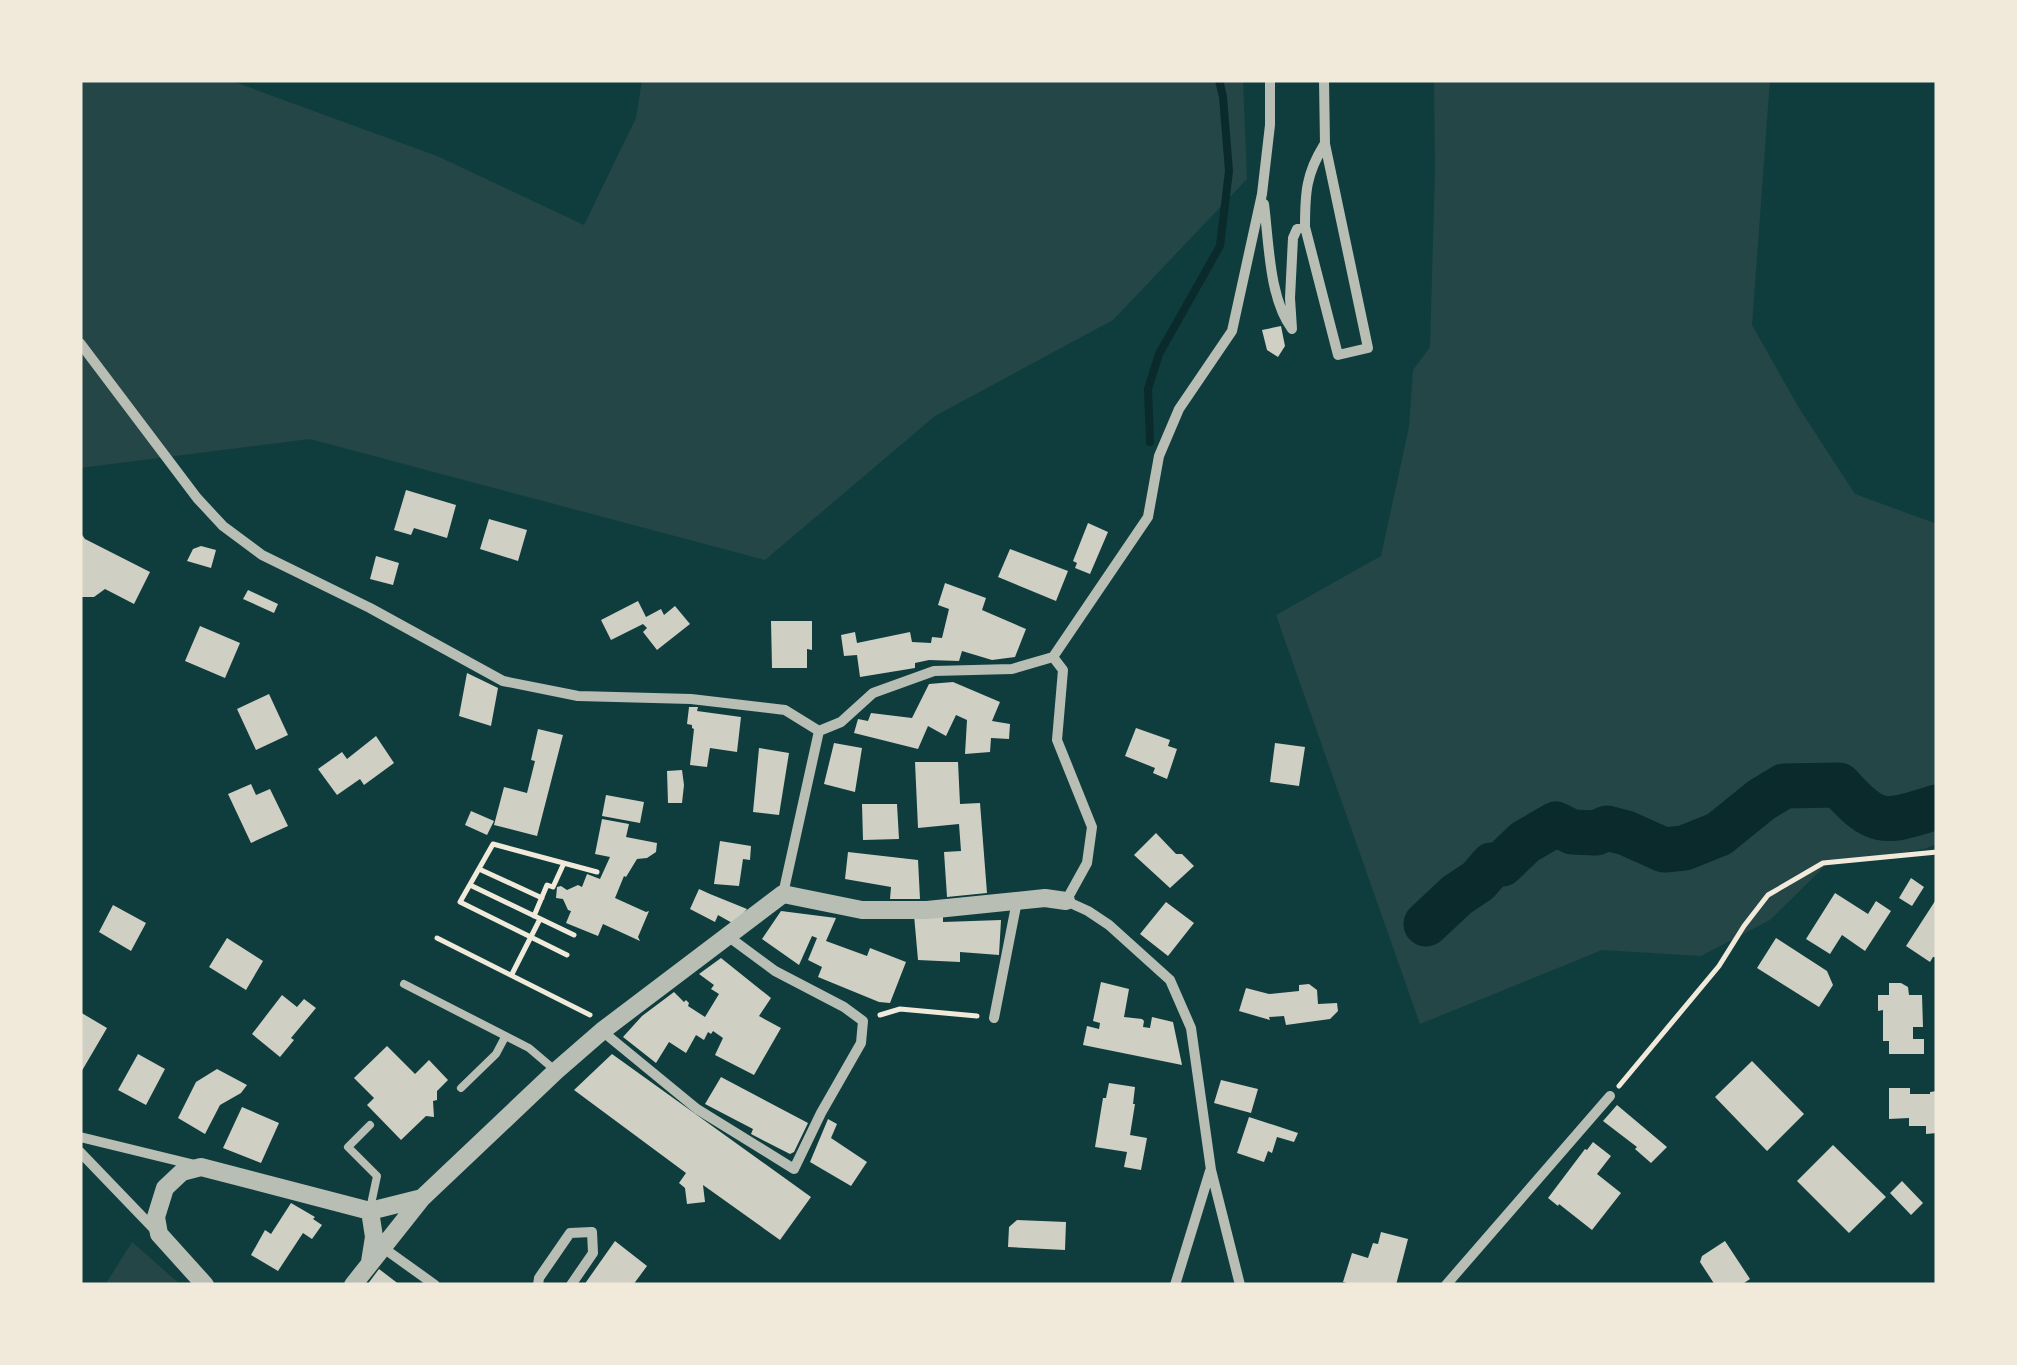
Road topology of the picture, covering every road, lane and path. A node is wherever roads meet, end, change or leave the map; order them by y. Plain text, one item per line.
1 (1270, 80) edge
2 (1324, 80) edge
3 (1325, 144) junction
4 (1262, 194) junction
5 (1306, 227) junction
6 (80, 343) edge
7 (1053, 658) junction
8 (820, 731) junction
9 (1937, 852) edge
10 (564, 863) junction
11 (479, 869) junction
12 (597, 872) dead end
13 (470, 885) junction
14 (783, 894) junction
15 (542, 898) junction
16 (1017, 901) junction
17 (1066, 901) junction
18 (537, 917) junction
19 (574, 936) dead end
20 (531, 937) junction
21 (729, 937) junction
22 (437, 938) dead end
23 (567, 954) dead end
24 (512, 975) junction
25 (404, 984) dead end
26 (994, 1018) joint
27 (862, 1021) junction
28 (598, 1023) junction
29 (506, 1037) junction
30 (556, 1071) junction
31 (461, 1088) dead end
32 (1610, 1096) joint
33 (370, 1125) dead end
34 (80, 1136) edge
35 (80, 1152) edge
36 (201, 1167) junction
37 (1211, 1170) junction
38 (422, 1198) junction
39 (370, 1211) junction
40 (158, 1234) junction
41 (376, 1255) junction
42 (205, 1285) edge
43 (353, 1285) edge
44 (436, 1285) edge
45 (538, 1285) edge
46 (572, 1285) edge
47 (1175, 1285) edge
48 (1240, 1285) edge
49 (1446, 1285) edge

1 - 4 street
2 - 3 street
3 - 5 street
3 - 5 street
4 - 5 street
4 - 7 street
6 - 8 street
7 - 8 street
7 - 17 street
8 - 14 street
9 - 32 path
10 - 11 path
10 - 12 path
10 - 15 path
11 - 13 path
11 - 15 path
13 - 18 path
13 - 20 path
14 - 16 street
14 - 21 street
15 - 18 path
16 - 17 street
16 - 26 street
17 - 37 street
18 - 19 path
18 - 20 path
20 - 23 path
20 - 24 path
21 - 27 street
21 - 28 street
22 - 24 path
24 - 28 path
25 - 29 lane
26 - 27 path
27 - 28 street
28 - 30 street
29 - 30 lane
29 - 31 lane
30 - 38 street
32 - 49 street
33 - 39 lane
34 - 36 street
35 - 40 street
36 - 39 street
36 - 40 street
37 - 47 street
37 - 48 street
38 - 39 street
38 - 41 street
39 - 41 street
40 - 42 street
41 - 43 street
41 - 44 street
45 - 46 street

